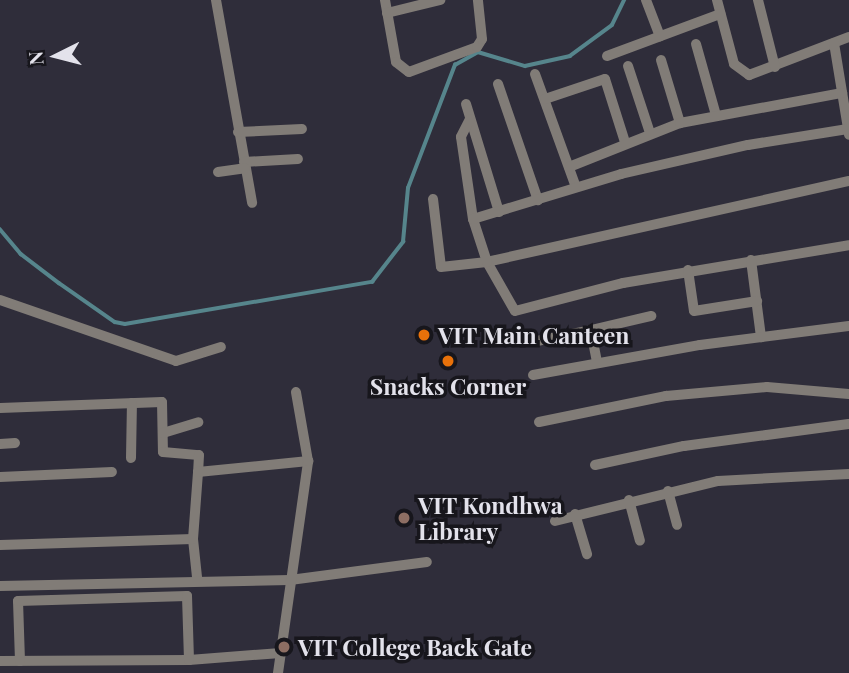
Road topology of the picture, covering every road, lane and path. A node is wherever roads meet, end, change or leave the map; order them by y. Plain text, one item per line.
1 (216, 0) edge
2 (385, 0) edge
3 (440, 0) edge
4 (478, 0) edge
5 (646, 0) edge
6 (717, 0) edge
7 (758, 0) edge
8 (387, 13) junction
9 (720, 14) junction
10 (660, 36) junction
11 (849, 37) edge
12 (834, 43) junction
13 (696, 44) dead end
14 (607, 56) dead end
15 (661, 60) dead end
16 (628, 65) dead end
17 (775, 67) junction
18 (536, 74) dead end
19 (498, 84) dead end
20 (842, 93) junction
21 (545, 99) junction
22 (466, 104) dead end
23 (716, 115) junction
24 (470, 119) junction
25 (680, 123) junction
26 (303, 129) dead end
27 (238, 132) junction
28 (848, 132) edge
29 (650, 134) junction
30 (625, 142) junction
31 (298, 159) dead end
32 (244, 165) junction
33 (569, 167) junction
34 (218, 172) dead end
35 (849, 181) edge
36 (576, 187) junction
37 (433, 199) dead end
38 (538, 200) junction
39 (252, 203) dead end
40 (499, 212) junction
41 (473, 219) junction
42 (849, 246) edge
43 (751, 260) junction
44 (487, 262) junction
45 (688, 271) junction
46 (0, 300) edge
47 (757, 302) junction
48 (651, 316) dead end
49 (849, 326) edge
50 (591, 330) junction
51 (761, 338) junction
52 (533, 342) dead end
53 (221, 347) dead end
54 (597, 362) junction
55 (533, 375) dead end
56 (296, 391) dead end
57 (849, 394) edge
58 (132, 403) junction
59 (0, 408) edge
60 (198, 422) dead end
61 (539, 422) dead end
62 (849, 424) edge
63 (163, 433) junction
64 (15, 443) dead end
65 (0, 444) edge
66 (131, 458) dead end
67 (308, 461) junction
68 (596, 465) dead end
69 (113, 472) dead end
70 (198, 472) junction
71 (849, 474) edge
72 (0, 477) edge
73 (668, 491) junction
74 (629, 500) junction
75 (575, 514) junction
76 (555, 521) dead end
77 (677, 525) dead end
78 (193, 539) junction
79 (640, 541) dead end
80 (0, 545) edge
81 (587, 554) dead end
82 (427, 562) dead end
83 (197, 578) junction
84 (290, 580) junction
85 (0, 586) edge
86 (282, 653) junction
87 (189, 660) junction
88 (0, 661) edge
89 (20, 661) junction
90 (278, 673) edge

1 - 27 street
2 - 8 street
3 - 8 street
4 - 8 street
5 - 10 street
6 - 9 street
7 - 17 street
9 - 10 street
9 - 17 street
10 - 14 street
11 - 12 street
12 - 17 street
12 - 20 street
13 - 23 street
15 - 25 street
16 - 29 street
18 - 21 street
19 - 38 street
20 - 23 street
20 - 28 street
21 - 30 street
21 - 33 street
22 - 24 street
23 - 25 street
24 - 40 street
24 - 41 street
25 - 29 street
26 - 27 street
27 - 32 street
28 - 36 street
29 - 30 street
30 - 33 street
31 - 32 street
32 - 34 street
32 - 39 street
33 - 36 street
35 - 44 street
36 - 38 street
37 - 44 street
38 - 40 street
40 - 41 street
41 - 44 street
42 - 43 street
43 - 45 street
43 - 47 street
44 - 45 street
45 - 47 street
46 - 53 street
47 - 51 street
48 - 50 street
49 - 51 street
50 - 52 street
50 - 54 street
51 - 54 street
54 - 55 street
56 - 67 street
57 - 61 street
58 - 59 street
58 - 63 street
58 - 66 street
60 - 63 street
62 - 68 street
63 - 70 street
64 - 65 street
67 - 70 street
67 - 84 street
69 - 72 street
70 - 78 street
71 - 73 street
73 - 74 street
73 - 77 street
74 - 75 street
74 - 79 street
75 - 76 street
75 - 81 street
78 - 80 street
78 - 83 street
82 - 84 street
83 - 84 street
83 - 85 street
84 - 86 street
86 - 87 street
86 - 90 street
87 - 89 street
87 - 89 street
88 - 89 street

